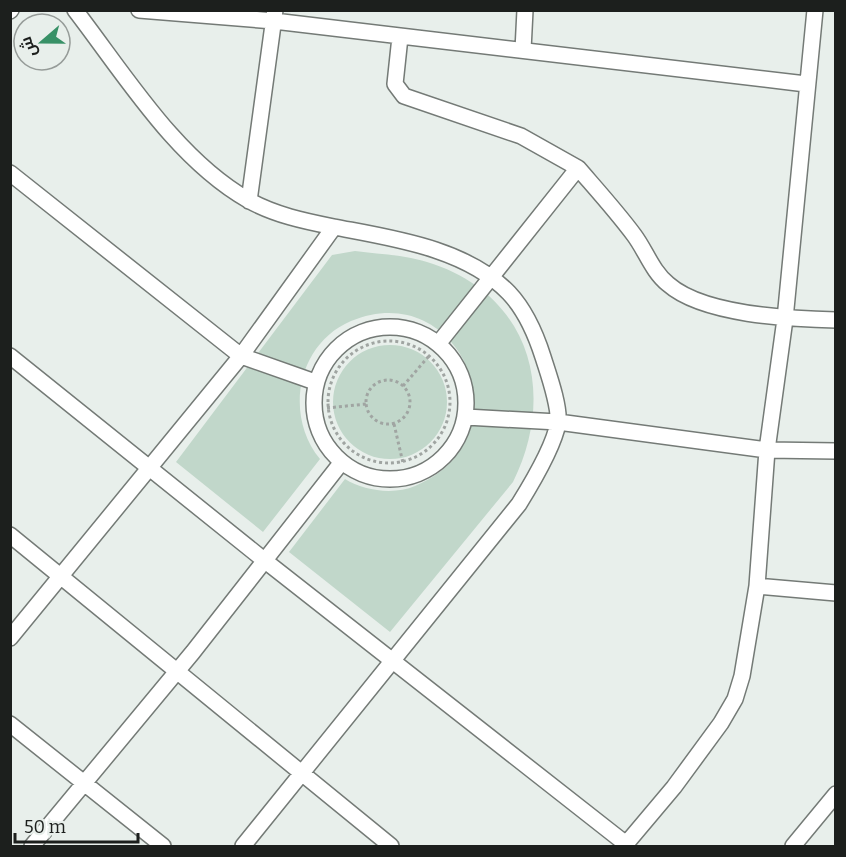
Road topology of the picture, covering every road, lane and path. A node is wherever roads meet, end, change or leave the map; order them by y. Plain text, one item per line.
1 (75, 10) edge
2 (139, 10) edge
3 (525, 10) edge
4 (815, 10) edge
5 (275, 16) edge
6 (400, 37) junction
7 (523, 50) junction
8 (806, 84) junction
9 (578, 168) junction
10 (10, 173) edge
11 (249, 201) junction
12 (334, 227) junction
13 (492, 279) junction
14 (785, 319) junction
15 (836, 320) edge
16 (433, 350) junction
17 (10, 356) edge
18 (241, 356) junction
19 (315, 382) junction
20 (403, 386) junction
21 (366, 404) junction
22 (327, 408) junction
23 (466, 417) junction
24 (558, 422) junction
25 (394, 423) junction
26 (767, 450) junction
27 (836, 451) edge
28 (341, 463) junction
29 (403, 463) junction
30 (150, 469) junction
31 (10, 536) edge
32 (264, 560) junction
33 (61, 576) junction
34 (757, 586) junction
35 (836, 592) edge
36 (10, 638) edge
37 (393, 662) junction
38 (176, 671) junction
39 (10, 724) edge
40 (303, 774) junction
41 (84, 783) junction
42 (836, 794) edge
43 (625, 845) edge
44 (32, 846) edge
45 (164, 846) edge
46 (243, 846) edge
47 (391, 846) edge
48 (793, 846) edge

1 - 11 street
2 - 5 street
3 - 7 street
4 - 8 street
5 - 6 street
5 - 11 street
6 - 7 street
6 - 9 street
7 - 8 street
8 - 14 street
9 - 13 street
9 - 14 street
10 - 18 street
11 - 12 street
12 - 13 street
12 - 18 street
13 - 16 street
13 - 24 street
14 - 15 street
14 - 26 street
16 - 19 street
16 - 20 path
16 - 22 path
16 - 23 street
16 - 29 path
17 - 30 street
18 - 19 street
18 - 30 street
19 - 28 street
20 - 21 path
20 - 25 path
21 - 22 path
21 - 25 path
22 - 29 path
23 - 24 street
23 - 28 street
24 - 26 street
24 - 37 street
25 - 29 path
26 - 27 street
26 - 34 street
28 - 32 street
30 - 32 street
30 - 33 street
31 - 33 street
32 - 37 street
32 - 38 street
33 - 36 street
33 - 38 street
34 - 35 street
34 - 43 street
37 - 40 street
37 - 43 street
38 - 40 street
38 - 41 street
39 - 41 street
40 - 46 street
40 - 47 street
41 - 44 street
41 - 45 street
42 - 48 street

